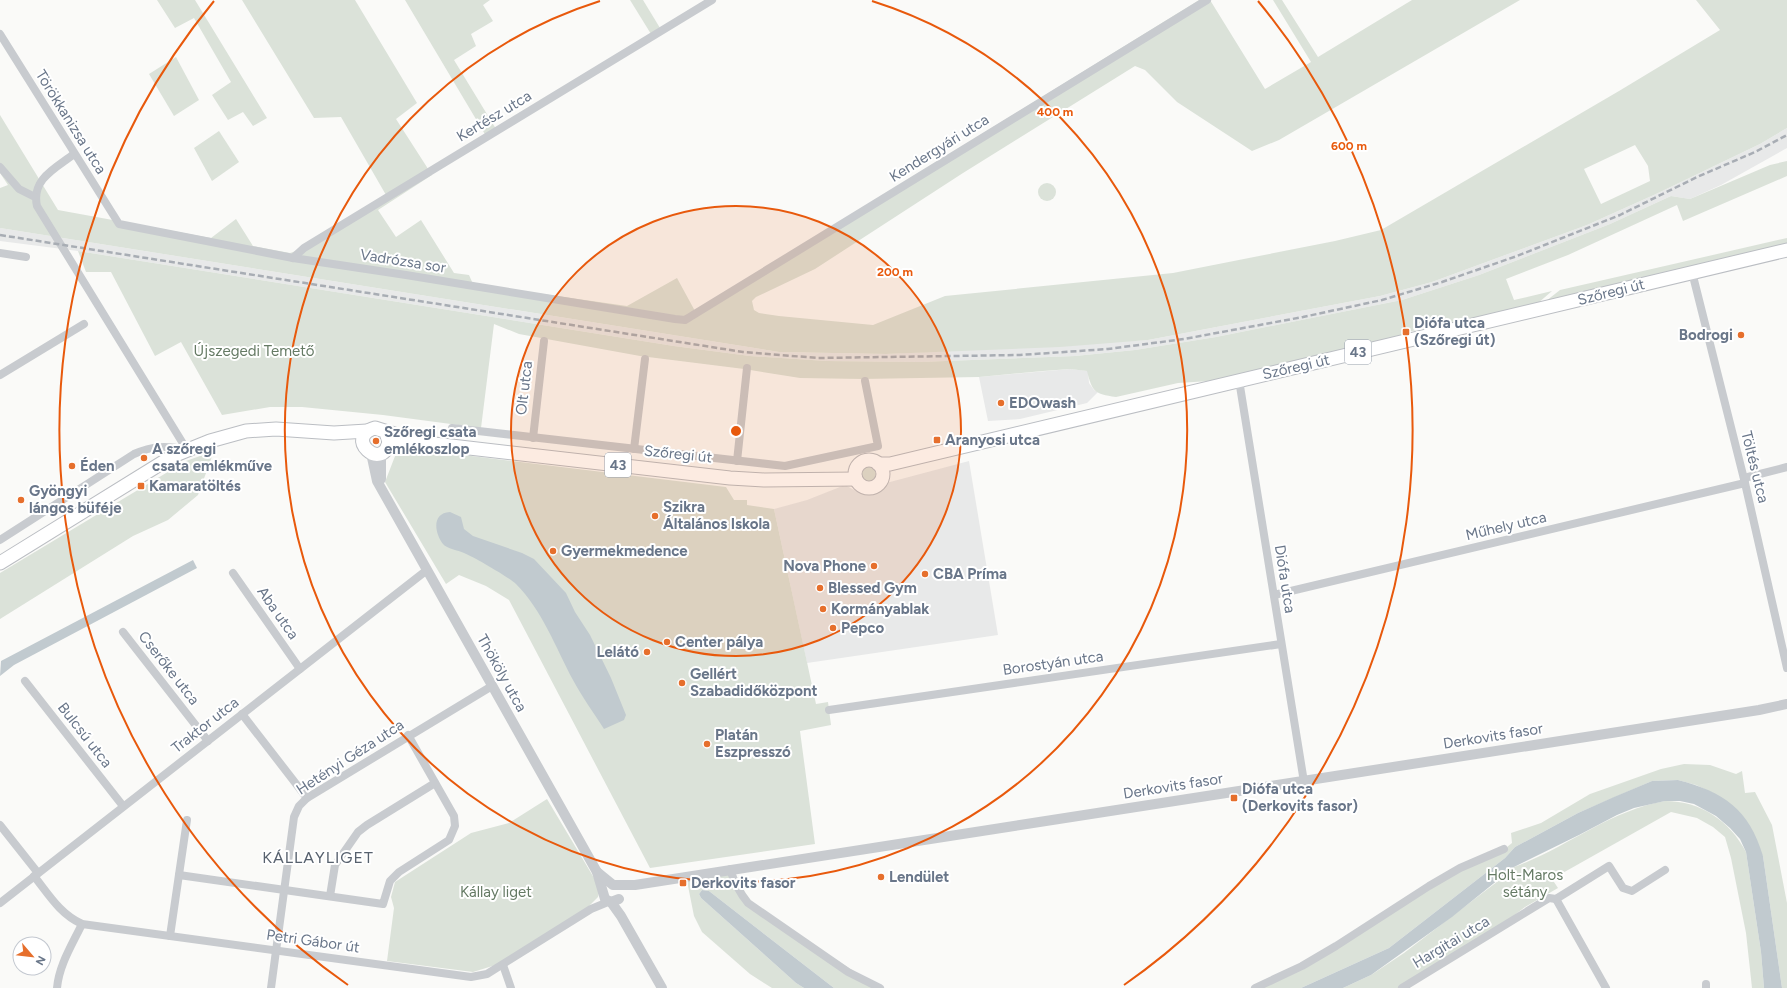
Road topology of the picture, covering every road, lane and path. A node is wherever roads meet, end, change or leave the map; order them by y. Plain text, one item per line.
1 (712, 0) edge
2 (1207, 0) edge
3 (0, 34) edge
4 (74, 154) junction
5 (0, 167) edge
6 (36, 197) junction
7 (119, 224) joint
8 (1787, 250) edge
9 (0, 253) edge
10 (26, 257) dead end
11 (293, 258) junction
12 (1692, 272) junction
13 (684, 320) joint
14 (84, 324) dead end
15 (544, 341) dead end
16 (645, 359) dead end
17 (747, 368) dead end
18 (0, 375) edge
19 (865, 380) dead end
20 (1239, 380) junction
21 (452, 428) dead end
22 (365, 437) junction
23 (533, 438) junction
24 (382, 446) junction
25 (634, 449) junction
26 (187, 450) junction
27 (737, 460) junction
28 (1787, 467) edge
29 (880, 470) junction
30 (856, 475) junction
31 (1744, 481) junction
32 (0, 540) edge
33 (0, 563) edge
34 (427, 570) junction
35 (233, 573) dead end
36 (1274, 595) junction
37 (123, 632) dead end
38 (1281, 644) junction
39 (1787, 668) edge
40 (300, 669) junction
41 (25, 681) dead end
42 (492, 686) junction
43 (1787, 704) edge
44 (829, 710) dead end
45 (242, 714) junction
46 (408, 735) junction
47 (208, 741) junction
48 (1304, 782) junction
49 (434, 783) junction
50 (307, 798) junction
51 (123, 806) junction
52 (187, 820) dead end
53 (0, 825) edge
54 (1504, 849) dead end
55 (730, 869) junction
56 (1664, 870) dead end
57 (597, 872) junction
58 (36, 875) junction
59 (179, 875) junction
60 (614, 885) junction
61 (635, 885) junction
62 (284, 890) junction
63 (330, 896) junction
64 (611, 897) junction
65 (1556, 898) junction
66 (0, 903) edge
67 (82, 924) junction
68 (170, 936) junction
69 (276, 950) junction
70 (503, 965) junction
71 (1264, 986) edge
72 (57, 988) edge
73 (271, 988) edge
74 (511, 988) edge
75 (662, 988) edge
76 (880, 988) edge
77 (1255, 988) edge
78 (1402, 988) edge
79 (1606, 988) edge

1 - 11 street, Kertész utca
2 - 13 street, Kendergyári utca
3 - 4 street, Törökkanizsa utca
4 - 6 street
4 - 7 street, Törökkanizsa utca
5 - 6 street
6 - 26 street
7 - 11 street, Vadrózsa sor
8 - 12 main road, Szőregi út / 43
9 - 10 street
11 - 13 street, Vadrózsa sor
12 - 20 main road, Szőregi út / 43
12 - 31 street, Töltés utca
14 - 18 street
15 - 23 street, Olt utca
16 - 25 street
17 - 27 street
19 - 27 street, Szőregi út
20 - 29 main road, Szőregi út / 43
20 - 36 street, Diófa utca
21 - 23 street, Szőregi út
22 - 24 main road
22 - 24 main road, Szőregi út / 43
22 - 26 main road, Szőregi út / 43
23 - 25 street, Szőregi út
24 - 30 main road, Szőregi út / 43
24 - 34 street, Thököly utca
25 - 27 street, Szőregi út
26 - 32 street
26 - 33 main road, 43
28 - 31 street, Műhely utca
29 - 30 main road, Szőregi út / 43
29 - 30 main road, Szőregi út / 43
31 - 36 street, Műhely utca
31 - 39 street, Töltés utca
34 - 40 street, Traktor utca
34 - 42 street, Thököly utca
35 - 40 street, Aba utca
36 - 38 street, Diófa utca
37 - 47 street, Cserőke utca
38 - 44 street, Borostyán utca
38 - 48 street, Diófa utca
40 - 45 street, Traktor utca
41 - 51 street, Bulcsú utca
42 - 46 street, Hetényi Géza utca
42 - 57 street, Thököly utca
43 - 48 street, Derkovits fasor
45 - 47 street, Traktor utca
45 - 50 street
46 - 49 street
46 - 50 street, Hetényi Géza utca
47 - 51 street, Traktor utca
48 - 55 street, Derkovits fasor
49 - 63 street
49 - 63 street
50 - 62 street, Hetényi Géza utca
51 - 58 street, Traktor utca
52 - 59 street
53 - 58 street, Petri Gábor út
54 - 71 street
55 - 61 street, Derkovits fasor
55 - 76 street
56 - 65 street, Hargitai utca
57 - 60 street
57 - 64 street
58 - 66 street, Traktor utca
58 - 67 street, Petri Gábor út
59 - 62 street
59 - 68 street
60 - 61 street, Derkovits fasor
60 - 64 street
61 - 64 street
62 - 63 street
62 - 69 street, Hetényi Géza utca
64 - 70 street, Petri Gábor út
64 - 75 street
65 - 78 street, Hargitai utca
65 - 79 street
67 - 68 street, Petri Gábor út
67 - 72 street
68 - 69 street, Petri Gábor út
69 - 70 street, Petri Gábor út
69 - 73 street, Hetényi Géza utca
70 - 74 street
71 - 77 street

